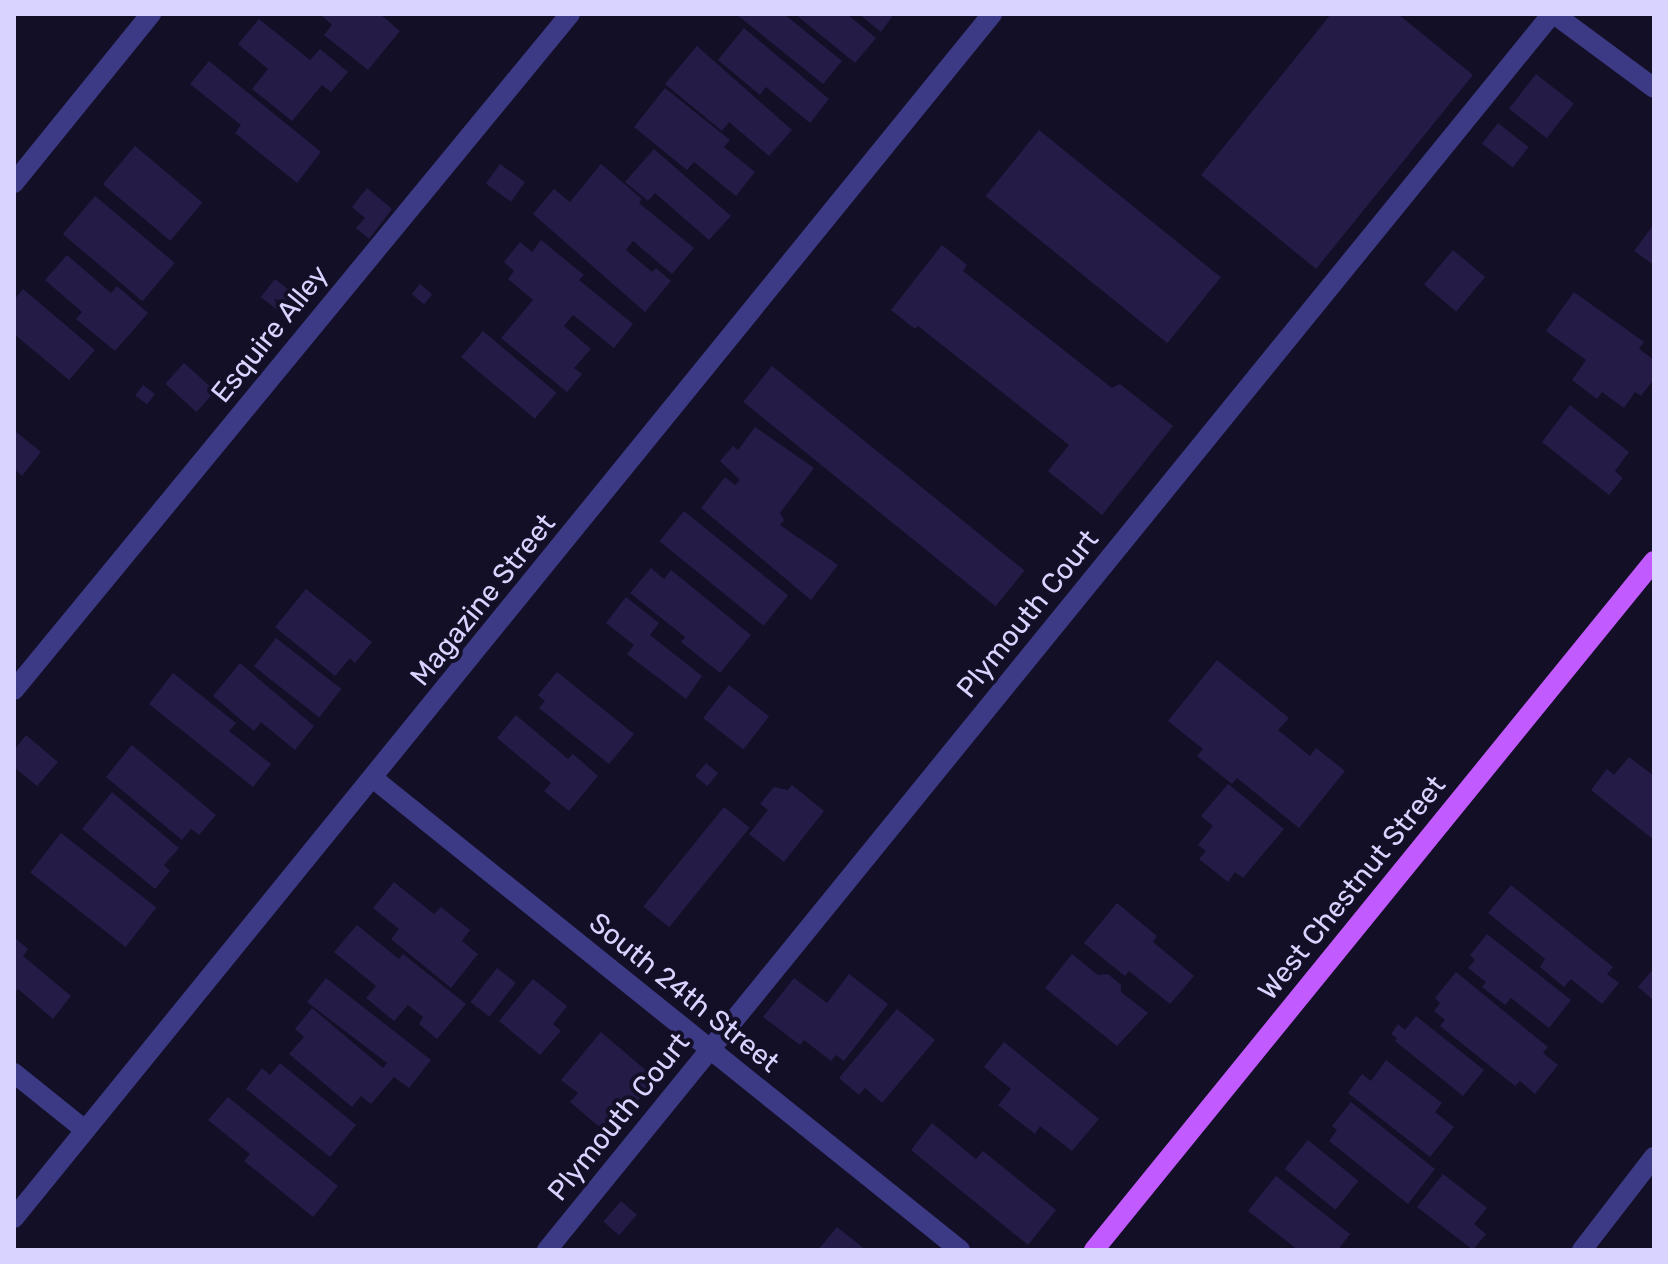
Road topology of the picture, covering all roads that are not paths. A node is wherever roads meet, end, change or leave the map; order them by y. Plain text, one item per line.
1 (151, 14) edge
2 (570, 14) edge
3 (992, 14) edge
4 (1553, 14) edge
5 (1654, 88) edge
6 (14, 183) edge
7 (1654, 561) edge
8 (14, 690) edge
9 (374, 779) junction
10 (710, 1049) junction
11 (14, 1073) edge
12 (85, 1130) junction
13 (1654, 1157) edge
14 (14, 1218) edge
15 (547, 1250) edge
16 (960, 1250) edge
17 (1094, 1250) edge
18 (1582, 1250) edge

1 - 6 street
2 - 8 street, Esquire Alley
3 - 9 street, Magazine Street
4 - 5 street
4 - 10 street, Plymouth Court
7 - 17 main road, West Chestnut Street
9 - 10 street, South 24th Street
9 - 12 street, Magazine Street
10 - 15 street, Plymouth Court
10 - 16 street, South 24th Street
11 - 12 street
12 - 14 street, Magazine Street
13 - 18 street

